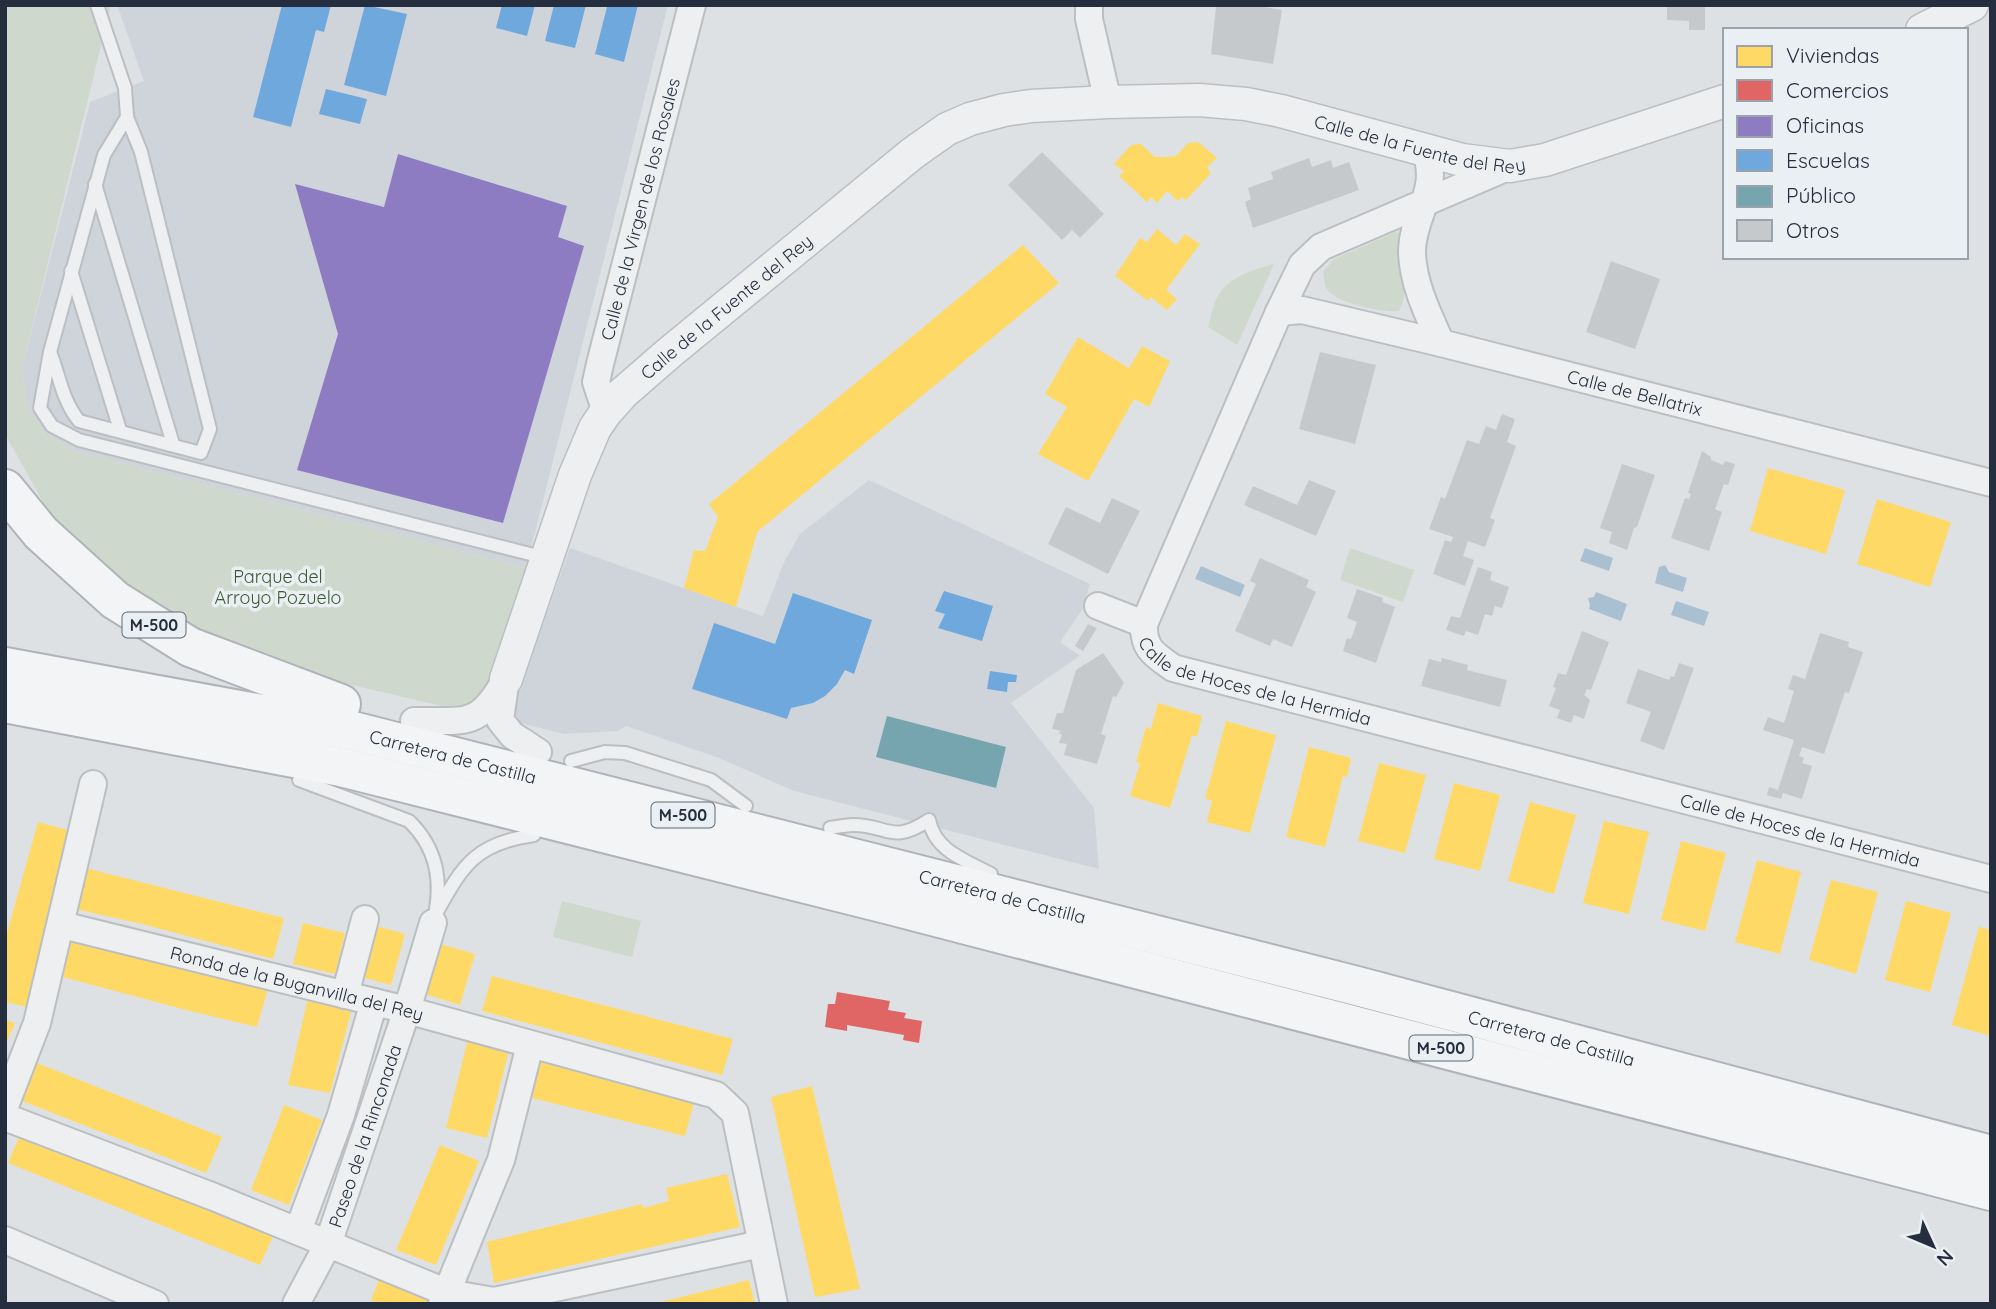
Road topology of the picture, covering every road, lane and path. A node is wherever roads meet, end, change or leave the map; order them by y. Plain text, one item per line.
1 (97, 5) edge
2 (692, 5) edge
3 (1090, 5) edge
4 (1972, 5) edge
5 (1926, 28) edge
6 (1108, 102) junction
7 (1723, 102) edge
8 (127, 117) junction
9 (1412, 147) junction
10 (1510, 166) junction
11 (95, 184) junction
12 (1418, 204) junction
13 (71, 271) junction
14 (1279, 312) junction
15 (1441, 342) junction
16 (50, 352) junction
17 (606, 412) junction
18 (120, 430) junction
19 (173, 444) junction
20 (5, 476) edge
21 (1991, 483) edge
22 (5, 489) edge
23 (41, 533) junction
24 (546, 558) junction
25 (1097, 606) dead end
26 (1144, 624) junction
27 (5, 644) edge
28 (5, 667) edge
29 (506, 679) junction
30 (341, 704) junction
31 (12, 705) edge
32 (414, 721) junction
33 (554, 757) junction
34 (299, 780) junction
35 (93, 784) dead end
36 (534, 835) junction
37 (1991, 879) edge
38 (890, 905) junction
39 (365, 919) dead end
40 (434, 919) junction
41 (62, 925) junction
42 (1356, 986) junction
43 (345, 995) junction
44 (374, 1002) junction
45 (407, 1010) junction
46 (530, 1045) junction
47 (5, 1106) edge
48 (5, 1117) edge
49 (1991, 1155) edge
50 (1991, 1191) edge
51 (299, 1231) junction
52 (5, 1240) edge
53 (328, 1244) junction
54 (761, 1244) junction
55 (5, 1259) edge
56 (445, 1298) edge
57 (119, 1304) edge
58 (155, 1304) edge
59 (296, 1304) edge
60 (774, 1304) edge

1 - 8 lane
2 - 17 street, Calle de la Virgen de los Rosales
3 - 6 street
4 - 5 street
6 - 9 street, Calle de la Fuente del Rey
6 - 17 street, Calle de la Fuente del Rey
7 - 10 street, Calle de la Fuente del Rey
8 - 11 lane
8 - 19 lane
9 - 10 street, Calle de la Fuente del Rey
9 - 12 street
10 - 12 street, Calle de Hoces de la Hermida
11 - 13 lane
11 - 19 lane
12 - 14 street, Calle de Hoces de la Hermida
12 - 15 street
13 - 16 lane
13 - 18 lane
14 - 15 street, Calle de Bellatrix
14 - 26 street, Calle de Hoces de la Hermida
15 - 21 street, Calle de Bellatrix
16 - 18 lane
16 - 24 lane
17 - 24 street, Calle de la Fuente del Rey
18 - 19 lane
20 - 23 lane
22 - 23 highway, M-500
23 - 30 highway, M-500
24 - 29 street, Calle de la Fuente del Rey
25 - 26 street
26 - 37 street, Calle de Hoces de la Hermida
27 - 30 highway, M-500
28 - 42 highway, Carretera de Castilla / M-500
29 - 32 street, Calle de la Fuente del Rey
29 - 33 street, Calle de la Fuente del Rey
30 - 32 highway, M-500
31 - 34 highway, M-500
31 - 38 highway, Carretera de Castilla / M-500
32 - 33 highway, M-500
33 - 42 highway, M-500
34 - 36 highway, M-500
34 - 40 lane
35 - 41 street
36 - 38 highway, M-500
36 - 40 lane
38 - 50 highway, Carretera de Castilla / M-500
39 - 43 street
40 - 45 street, Paseo de la Rinconada
41 - 43 street, Ronda de la Buganvilla del Rey
41 - 47 street
42 - 49 highway, Carretera de Castilla / M-500
43 - 44 street, Ronda de la Buganvilla del Rey
44 - 45 street, Ronda de la Buganvilla del Rey
44 - 51 street
45 - 46 street, Ronda de la Buganvilla del Rey
45 - 53 street, Paseo de la Rinconada
46 - 54 street, Ronda de la Buganvilla del Rey
46 - 56 street
48 - 51 street
51 - 53 street
52 - 58 street
53 - 56 street
53 - 59 street, Paseo de la Rinconada
54 - 56 street
54 - 60 street, Ronda de la Buganvilla del Rey
55 - 57 street

